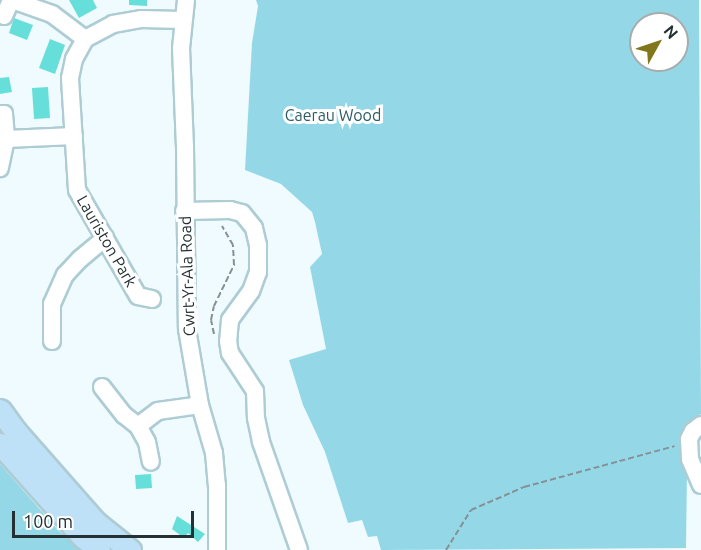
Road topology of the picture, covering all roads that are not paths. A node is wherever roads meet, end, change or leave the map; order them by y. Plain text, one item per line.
1 (11, 0) edge
2 (186, 0) edge
3 (4, 16) dead end
4 (182, 20) junction
5 (85, 39) junction
6 (2, 114) edge
7 (74, 136) junction
8 (6, 139) junction
9 (0, 168) edge
10 (184, 211) junction
11 (105, 238) junction
12 (152, 299) dead end
13 (52, 341) dead end
14 (102, 387) dead end
15 (200, 405) junction
16 (0, 410) edge
17 (701, 425) edge
18 (138, 426) junction
19 (0, 444) edge
20 (152, 462) dead end
21 (701, 485) edge
22 (99, 550) edge
23 (130, 550) edge
24 (217, 550) edge
25 (299, 550) edge

1 - 3 street
1 - 5 street
2 - 4 street, Cwrt-Yr-Ala Road
4 - 5 street
4 - 10 street, Cwrt-Yr-Ala Road
5 - 7 street, Lauriston Park
6 - 8 street
7 - 8 street
7 - 11 street, Lauriston Park
8 - 9 street
10 - 15 street, Cwrt-Yr-Ala Road
10 - 25 street
11 - 12 street, Lauriston Park
11 - 13 street
14 - 18 street
15 - 18 street
15 - 24 street, Cwrt-Yr-Ala Road
16 - 23 main road
17 - 21 street
18 - 20 street
19 - 22 main road

